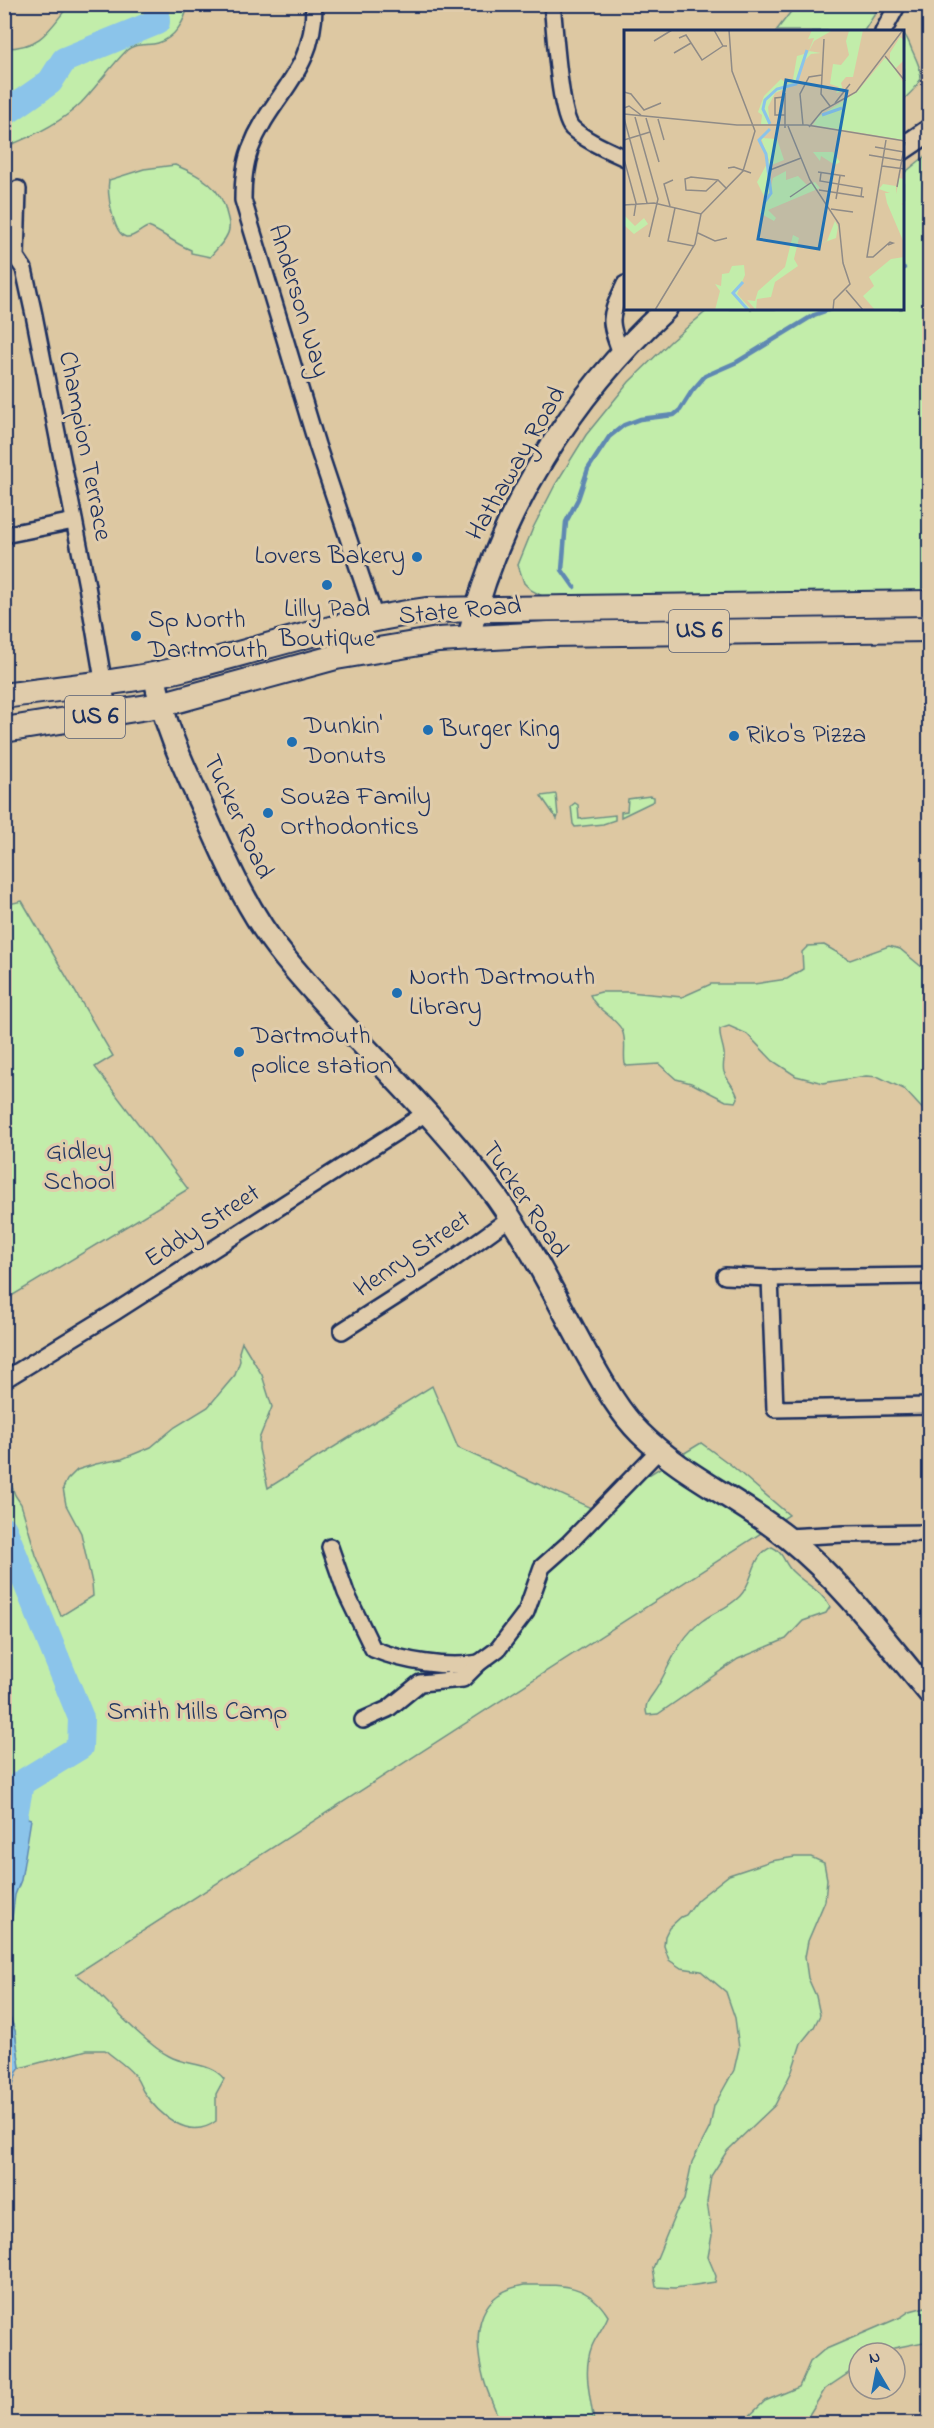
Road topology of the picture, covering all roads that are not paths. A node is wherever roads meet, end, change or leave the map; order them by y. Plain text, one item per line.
1 (314, 4) edge
2 (552, 4) edge
3 (898, 4) edge
4 (884, 30) edge
5 (930, 130) edge
6 (904, 148) edge
7 (624, 157) edge
8 (18, 189) dead end
9 (10, 255) edge
10 (624, 286) edge
11 (665, 310) edge
12 (621, 353) junction
13 (74, 520) junction
14 (4, 535) edge
15 (930, 603) edge
16 (475, 609) junction
17 (375, 618) junction
18 (930, 629) edge
19 (469, 637) junction
20 (154, 674) junction
21 (104, 682) junction
22 (4, 696) edge
23 (160, 705) junction
24 (109, 715) junction
25 (4, 730) edge
26 (426, 1113) junction
27 (510, 1218) junction
28 (725, 1276) dead end
29 (930, 1276) edge
30 (770, 1278) junction
31 (342, 1331) dead end
32 (4, 1380) edge
33 (930, 1406) edge
34 (659, 1450) junction
35 (930, 1533) edge
36 (787, 1537) junction
37 (330, 1547) dead end
38 (479, 1663) junction
39 (930, 1694) edge
40 (363, 1720) dead end

1 - 17 street, Anderson Way
2 - 7 street
3 - 4 street
5 - 6 main road
8 - 9 street, Champion Terrace
9 - 13 street, Champion Terrace
10 - 12 street
11 - 12 main road, Hathaway Road
12 - 16 main road, Hathaway Road
13 - 14 street
13 - 21 street, Champion Terrace
15 - 16 main road, State Road / US 6
16 - 17 main road, State Road / US 6
16 - 19 main road, Hathaway Road
17 - 20 main road, State Road / US 6
18 - 19 main road, State Road / US 6
19 - 23 main road, State Road / US 6
20 - 21 main road, State Road / US 6
20 - 23 main road, Tucker Road
21 - 22 main road, State Road / US 6
21 - 24 street, Champion Terrace
23 - 24 main road, State Road / US 6
23 - 26 main road, Tucker Road
24 - 25 main road, State Road / US 6
26 - 27 main road, Tucker Road
26 - 32 street, Eddy Street
27 - 31 street, Henry Street
27 - 34 main road, Tucker Road
28 - 30 street
29 - 30 street
30 - 33 street
34 - 36 main road, Tucker Road
34 - 38 street
35 - 36 street
36 - 39 main road, Tucker Road
37 - 38 street
38 - 40 street

